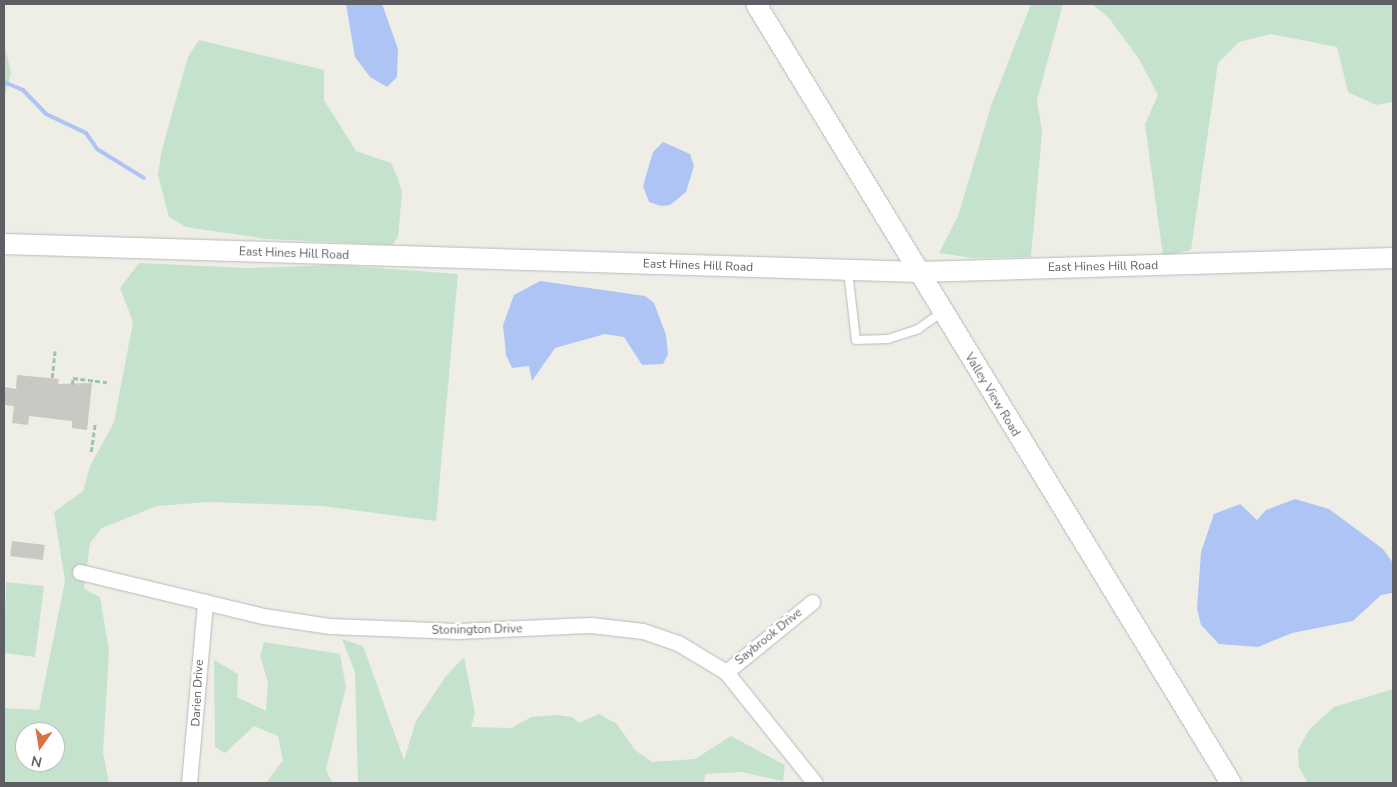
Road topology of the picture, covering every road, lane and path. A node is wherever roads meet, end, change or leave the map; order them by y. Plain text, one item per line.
1 (756, 4) edge
2 (4, 244) edge
3 (1393, 258) edge
4 (848, 270) junction
5 (919, 272) junction
6 (942, 312) junction
7 (56, 351) dead end
8 (52, 378) dead end
9 (107, 382) dead end
10 (72, 385) dead end
11 (95, 424) dead end
12 (91, 452) dead end
13 (80, 572) dead end
14 (205, 602) junction
15 (812, 602) dead end
16 (726, 672) junction
17 (189, 783) edge
18 (815, 783) edge
19 (1231, 783) edge

1 - 5 street, Valley View Road
2 - 4 street, East Hines Hill Road
3 - 5 street, East Hines Hill Road
4 - 5 street, East Hines Hill Road
4 - 6 lane
5 - 6 street, Valley View Road
6 - 19 street, Valley View Road
7 - 8 path
9 - 10 path
11 - 12 path
13 - 14 street, Stonington Drive
14 - 16 street, Stonington Drive
14 - 17 street, Darien Drive
15 - 16 street, Saybrook Drive
16 - 18 street, Stonington Drive

